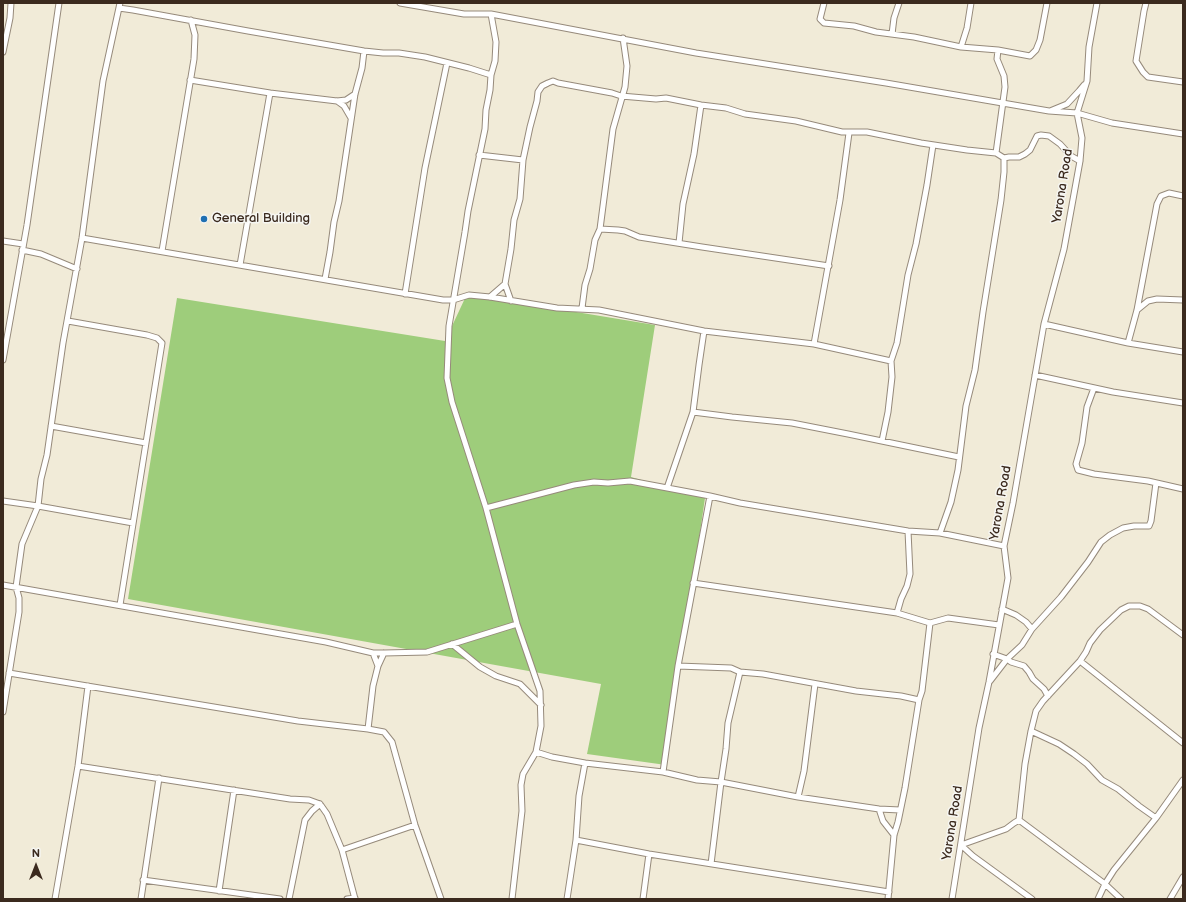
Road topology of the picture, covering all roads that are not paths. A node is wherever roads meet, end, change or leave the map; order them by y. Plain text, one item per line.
1 (11, 3) edge
2 (59, 3) edge
3 (400, 3) edge
4 (824, 3) edge
5 (899, 3) edge
6 (971, 3) edge
7 (1047, 3) edge
8 (1097, 3) edge
9 (1146, 3) edge
10 (120, 6) edge
11 (491, 14) junction
12 (191, 20) junction
13 (892, 34) junction
14 (623, 38) junction
15 (961, 47) junction
16 (998, 50) junction
17 (364, 51) junction
18 (3, 52) edge
19 (447, 63) junction
20 (490, 75) junction
21 (190, 80) junction
22 (1087, 80) junction
23 (1183, 82) edge
24 (270, 93) junction
25 (355, 94) junction
26 (621, 96) junction
27 (337, 101) junction
28 (1003, 103) junction
29 (701, 105) junction
30 (1049, 112) junction
31 (1077, 113) junction
32 (352, 119) junction
33 (849, 132) junction
34 (1183, 134) edge
35 (933, 145) junction
36 (996, 153) junction
37 (479, 155) junction
38 (1004, 158) junction
39 (523, 160) junction
40 (1080, 161) junction
41 (1183, 196) edge
42 (600, 229) junction
43 (82, 238) junction
44 (3, 241) edge
45 (679, 243) junction
46 (23, 244) junction
47 (22, 250) junction
48 (162, 251) junction
49 (240, 265) junction
50 (829, 266) junction
51 (76, 269) junction
52 (325, 279) junction
53 (505, 284) junction
54 (405, 294) junction
55 (490, 297) junction
56 (453, 300) junction
57 (1183, 300) edge
58 (511, 301) junction
59 (582, 308) junction
60 (1137, 310) junction
61 (68, 321) junction
62 (1044, 324) junction
63 (704, 331) junction
64 (1128, 343) junction
65 (814, 344) junction
66 (1183, 352) edge
67 (3, 360) edge
68 (891, 361) junction
69 (1035, 375) junction
70 (1094, 388) junction
71 (1183, 403) edge
72 (693, 412) junction
73 (50, 426) junction
74 (882, 441) junction
75 (146, 443) junction
76 (959, 457) junction
77 (1156, 484) junction
78 (667, 488) junction
79 (1183, 489) edge
80 (710, 496) junction
81 (3, 501) edge
82 (38, 506) junction
83 (486, 508) junction
84 (133, 524) junction
85 (908, 531) junction
86 (940, 533) junction
87 (1004, 546) junction
88 (693, 583) junction
89 (3, 585) edge
90 (16, 587) junction
91 (120, 605) junction
92 (1002, 609) junction
93 (897, 613) junction
94 (930, 623) junction
95 (517, 624) junction
96 (999, 625) junction
97 (1032, 629) junction
98 (1183, 635) edge
99 (452, 644) junction
100 (373, 652) junction
101 (384, 654) junction
102 (993, 654) junction
103 (1007, 659) junction
104 (1080, 661) junction
105 (378, 666) junction
106 (678, 666) junction
107 (740, 672) junction
108 (9, 673) junction
109 (989, 682) junction
110 (815, 684) junction
111 (88, 686) junction
112 (1048, 696) junction
113 (919, 700) junction
114 (541, 705) junction
115 (3, 712) edge
116 (368, 729) junction
117 (1031, 731) junction
118 (1183, 743) edge
119 (536, 752) junction
120 (585, 763) junction
121 (78, 766) junction
122 (664, 772) junction
123 (158, 778) junction
124 (1183, 780) edge
125 (721, 782) junction
126 (234, 790) junction
127 (798, 797) junction
128 (320, 804) junction
129 (879, 808) junction
130 (900, 810) junction
131 (1156, 818) junction
132 (1019, 820) junction
133 (415, 825) junction
134 (894, 835) junction
135 (576, 840) junction
136 (960, 846) junction
137 (342, 850) junction
138 (649, 854) junction
139 (711, 864) junction
140 (1183, 877) edge
141 (143, 880) junction
142 (1105, 884) junction
143 (219, 891) junction
144 (889, 892) junction
145 (355, 898) edge
146 (55, 899) edge
147 (141, 899) edge
148 (280, 899) edge
149 (289, 899) edge
150 (347, 899) edge
151 (441, 899) edge
152 (512, 899) edge
153 (567, 899) edge
154 (643, 899) edge
155 (888, 899) edge
156 (952, 899) edge
157 (1032, 899) edge
158 (1098, 899) edge
159 (1121, 899) edge
160 (1170, 899) edge

1 - 18 street
2 - 46 street
3 - 11 street
4 - 13 street
5 - 13 street
6 - 15 street
7 - 16 street
8 - 22 street
9 - 23 street
10 - 12 street
10 - 43 street
11 - 14 street
11 - 20 street
12 - 17 street
12 - 21 street
13 - 15 street
14 - 26 street
14 - 28 street
15 - 16 street
16 - 28 street
17 - 19 street
17 - 25 street
19 - 20 street
19 - 54 street
20 - 37 street
21 - 24 street
21 - 48 street
22 - 30 street
22 - 31 street
24 - 27 street
24 - 49 street
25 - 27 street
25 - 32 street
26 - 29 street
26 - 39 street
26 - 42 street
27 - 32 street
28 - 30 street
28 - 36 street
29 - 33 street
29 - 45 street
30 - 31 street
31 - 34 street
31 - 40 street, Yarona Road
32 - 52 street
33 - 35 street
33 - 50 street
35 - 36 street
35 - 68 street
36 - 38 street
37 - 39 street
37 - 56 street
38 - 40 street
38 - 76 street
39 - 53 street
40 - 62 street, Yarona Road
41 - 60 street
42 - 45 street
42 - 59 street
43 - 48 street
43 - 51 street
44 - 46 street
45 - 50 street
46 - 47 street
47 - 51 street
47 - 67 street
48 - 49 street
49 - 52 street
50 - 65 street
51 - 61 street
52 - 54 street
53 - 55 street
53 - 58 street
54 - 56 street
55 - 56 street
55 - 58 street
56 - 83 street
57 - 60 street
58 - 59 street
59 - 63 street
60 - 64 street
61 - 73 street
61 - 75 street
62 - 64 street
62 - 69 street, Yarona Road
63 - 65 street
63 - 72 street
64 - 66 street
65 - 68 street
68 - 74 street
69 - 70 street
69 - 87 street, Yarona Road
70 - 71 street
70 - 77 street
72 - 74 street
72 - 78 street
73 - 75 street
73 - 82 street
74 - 76 street
75 - 84 street
76 - 86 street
77 - 79 street
77 - 97 street
78 - 80 street
78 - 83 street
80 - 85 street
80 - 88 street
81 - 82 street
82 - 84 street
82 - 90 street
83 - 95 street
84 - 91 street
85 - 86 street
85 - 93 street
86 - 87 street
87 - 92 street, Yarona Road
88 - 93 street
88 - 106 street
89 - 90 street
90 - 91 street
90 - 108 street
91 - 100 street
92 - 96 street, Yarona Road
92 - 97 street
93 - 94 street
94 - 96 street
94 - 113 street
95 - 99 street
95 - 114 street
96 - 102 street, Yarona Road
97 - 103 street
98 - 104 street
99 - 101 street
99 - 114 street
100 - 101 street
100 - 105 street
101 - 105 street
102 - 103 street
102 - 109 street, Yarona Road
103 - 109 street
103 - 112 street
104 - 112 street
104 - 118 street
105 - 116 street
106 - 107 street
106 - 122 street
107 - 110 street
107 - 125 street
108 - 111 street
108 - 115 street
109 - 136 street, Yarona Road
110 - 113 street
110 - 127 street
111 - 116 street
111 - 121 street
112 - 117 street
113 - 130 street
114 - 119 street
116 - 133 street
117 - 131 street
117 - 132 street
119 - 120 street
119 - 152 street
120 - 122 street
120 - 135 street
121 - 123 street
121 - 146 street
122 - 125 street
123 - 126 street
123 - 141 street
124 - 131 street
125 - 127 street
125 - 139 street
126 - 128 street
126 - 143 street
127 - 129 street
128 - 137 street
128 - 149 street
129 - 130 street
129 - 134 street
130 - 134 street
131 - 142 street
132 - 136 street
132 - 142 street
133 - 137 street
133 - 151 street
134 - 144 street
135 - 138 street
135 - 153 street
136 - 156 street, Yarona Road
136 - 157 street
137 - 145 street
138 - 139 street
138 - 154 street
139 - 144 street
140 - 160 street
141 - 143 street
141 - 147 street
142 - 158 street
142 - 159 street
143 - 148 street
144 - 155 street
145 - 150 street

